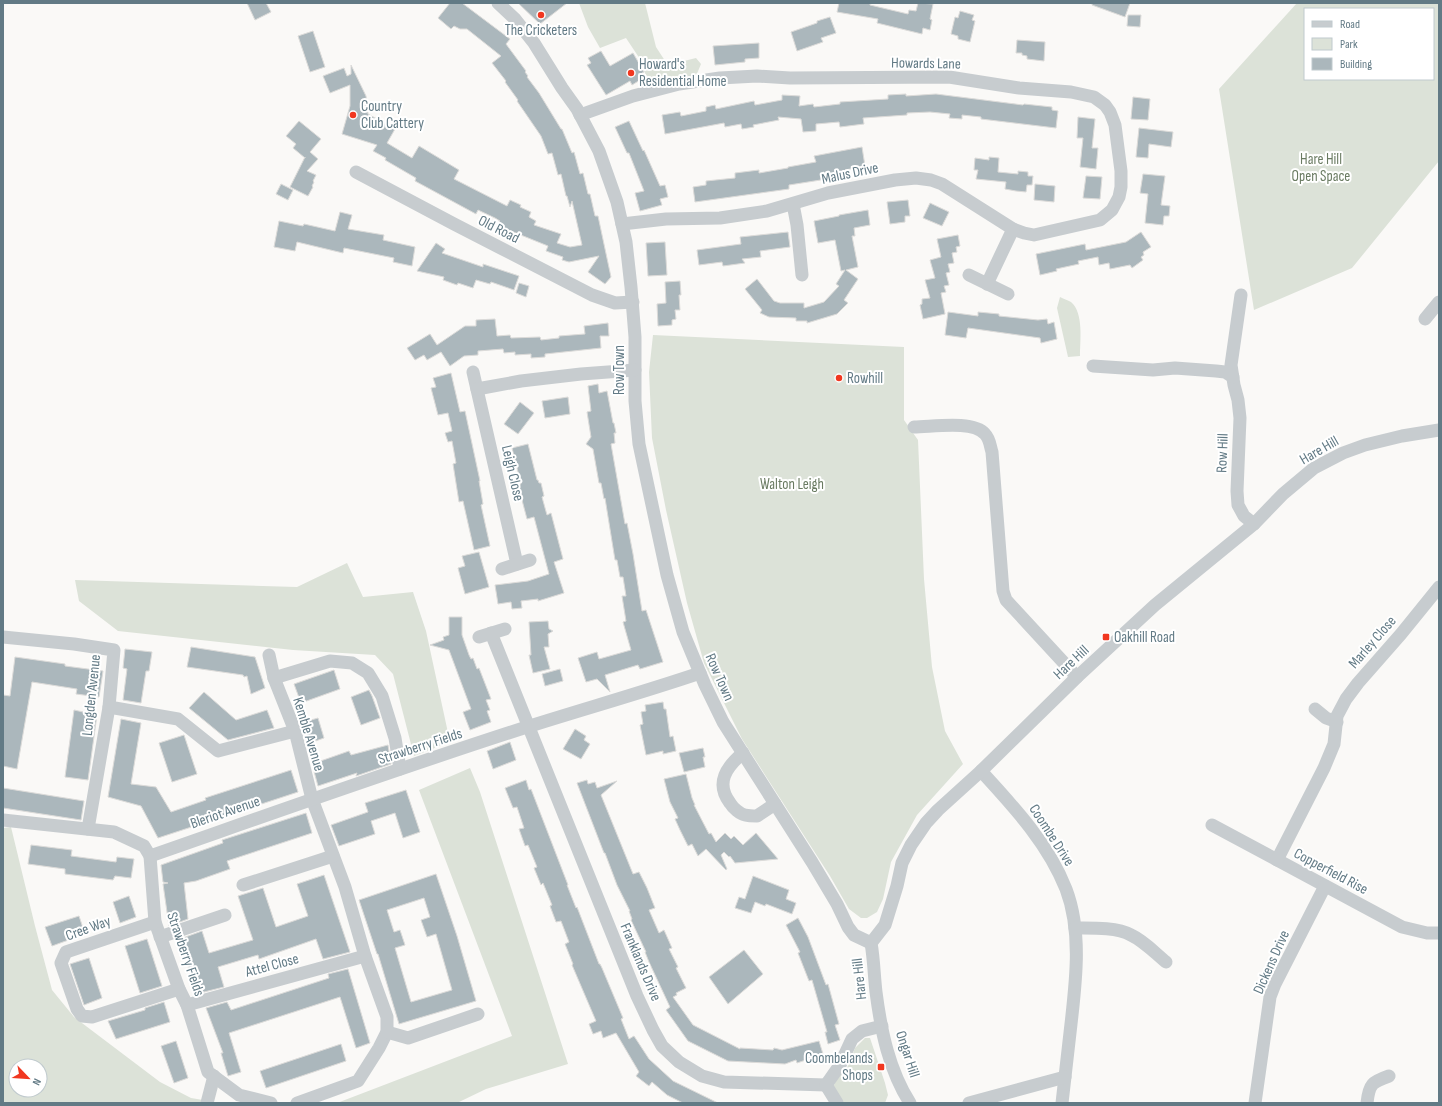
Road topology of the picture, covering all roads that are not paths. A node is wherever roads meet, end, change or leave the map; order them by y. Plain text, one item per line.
1 (498, 3) edge
2 (580, 116) junction
3 (356, 172) dead end
4 (793, 204) junction
5 (622, 224) junction
6 (1013, 229) junction
7 (802, 275) dead end
8 (969, 275) dead end
9 (987, 284) junction
10 (1008, 294) dead end
11 (1241, 295) dead end
12 (633, 302) junction
13 (1439, 302) edge
14 (1425, 319) dead end
15 (1093, 366) dead end
16 (635, 370) junction
17 (474, 372) dead end
18 (1233, 377) junction
19 (477, 389) junction
20 (914, 427) dead end
21 (1439, 430) edge
22 (1254, 524) junction
23 (530, 560) dead end
24 (517, 564) junction
25 (502, 569) dead end
26 (1439, 587) edge
27 (505, 629) dead end
28 (3, 637) edge
29 (269, 655) dead end
30 (700, 673) junction
31 (274, 678) junction
32 (1077, 678) junction
33 (109, 707) junction
34 (1315, 709) dead end
35 (1337, 722) junction
36 (528, 726) junction
37 (295, 731) junction
38 (743, 753) junction
39 (400, 769) junction
40 (981, 771) junction
41 (312, 799) junction
42 (775, 804) junction
43 (3, 820) edge
44 (1212, 826) dead end
45 (88, 829) junction
46 (150, 856) junction
47 (333, 856) junction
48 (1277, 860) junction
49 (243, 885) dead end
50 (1325, 886) junction
51 (225, 915) dead end
52 (155, 922) junction
53 (1075, 928) junction
54 (1439, 933) edge
55 (160, 937) junction
56 (871, 943) junction
57 (365, 956) junction
58 (1166, 962) dead end
59 (179, 990) junction
60 (187, 1005) junction
61 (879, 1012) joint
62 (478, 1014) dead end
63 (882, 1026) junction
64 (387, 1032) junction
65 (214, 1076) junction
66 (1389, 1076) dead end
67 (1065, 1077) junction
68 (826, 1085) junction
69 (906, 1102) edge
70 (207, 1103) edge
71 (271, 1103) edge
72 (297, 1103) edge
73 (837, 1103) edge
74 (969, 1103) edge
75 (1062, 1103) edge
76 (1255, 1103) edge
77 (1367, 1103) edge

1 - 2 street, Row Town
2 - 5 street, Row Town
2 - 6 street, Howards Lane
3 - 12 street, Old Road
4 - 5 street, Malus Drive
4 - 6 street, Malus Drive
4 - 7 street
5 - 12 street, Row Town
6 - 9 street
8 - 9 street
9 - 10 street
11 - 18 street, Row Hill
12 - 16 street, Row Town
13 - 14 street
15 - 18 street
16 - 19 street
16 - 30 street, Row Town
17 - 19 street, Leigh Close
18 - 22 street, Row Hill
19 - 24 street, Leigh Close
20 - 32 street
21 - 22 street, Hare Hill
22 - 32 street, Hare Hill
23 - 24 street
24 - 25 street
26 - 35 street, Marley Close
27 - 36 street, Franklands Drive
28 - 33 street, Longden Avenue
29 - 31 street, Kemble Avenue
30 - 36 street
30 - 38 street, Row Town
31 - 37 street, Kemble Avenue
31 - 39 street
32 - 40 street, Hare Hill
33 - 37 street
33 - 45 street, Longden Avenue
34 - 35 street
35 - 48 street, Marley Close
36 - 39 street, Strawberry Fields
36 - 68 street, Franklands Drive
37 - 41 street, Kemble Avenue
38 - 42 street, Row Town
38 - 42 street
39 - 41 street, Strawberry Fields
40 - 53 street, Coombe Drive
40 - 56 street, Hare Hill
41 - 46 street, Bleriot Avenue
41 - 47 street
42 - 56 street, Row Town
43 - 45 street
44 - 48 street, Copperfield Rise
45 - 46 street
46 - 52 street, Strawberry Fields
47 - 49 street
47 - 57 street
48 - 50 street, Copperfield Rise
50 - 54 street, Copperfield Rise
50 - 76 street, Dickens Drive
51 - 55 street
52 - 55 street, Strawberry Fields
52 - 59 street, Cree Way
53 - 58 street
53 - 67 street, Coombe Drive
55 - 59 street, Strawberry Fields
56 - 61 street, Hare Hill
57 - 60 street, Attel Close
57 - 64 street
59 - 60 street, Strawberry Fields
60 - 65 street, Strawberry Fields
61 - 63 street, Ongar Hill
62 - 64 street
63 - 68 street
63 - 69 street, Ongar Hill
64 - 72 street
65 - 70 street
65 - 71 street, Strawberry Fields
66 - 77 street
67 - 74 street
67 - 75 street, Coombe Drive
68 - 73 street

